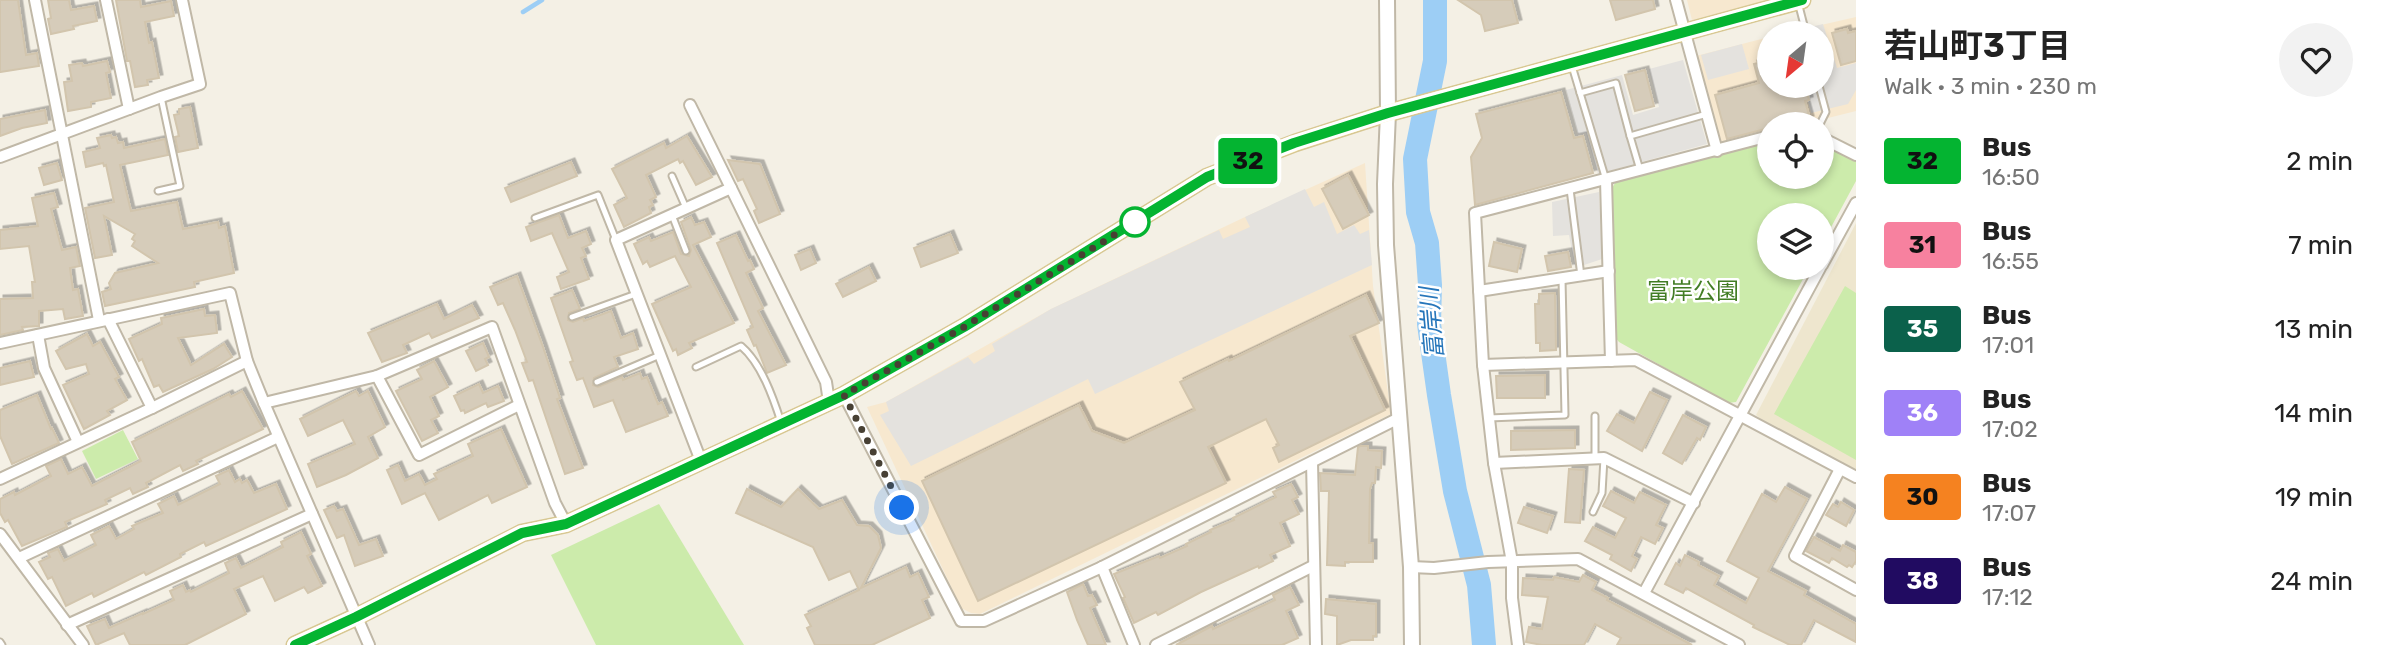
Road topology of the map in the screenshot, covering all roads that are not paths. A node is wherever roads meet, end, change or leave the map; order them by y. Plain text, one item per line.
1 (35, 0) edge
2 (106, 0) edge
3 (182, 0) edge
4 (1387, 0) edge
5 (1676, 0) edge
6 (1800, 1) edge
7 (1804, 21) edge
8 (1685, 32) junction
9 (1571, 62) junction
10 (1580, 93) junction
11 (161, 97) junction
12 (690, 105) dead end
13 (129, 109) junction
14 (1396, 110) junction
15 (1707, 114) junction
16 (61, 135) junction
17 (1630, 136) junction
18 (1757, 139) edge
19 (1834, 144) edge
20 (1717, 150) junction
21 (1856, 155) edge
22 (0, 157) edge
23 (1640, 170) junction
24 (672, 176) dead end
25 (1606, 180) junction
26 (731, 188) junction
27 (1570, 189) junction
28 (158, 191) dead end
29 (1856, 203) edge
30 (686, 208) junction
31 (672, 215) junction
32 (535, 218) dead end
33 (616, 240) junction
34 (1834, 243) edge
35 (686, 251) dead end
36 (1609, 271) junction
37 (1581, 276) junction
38 (1562, 279) junction
39 (1813, 280) edge
40 (1479, 291) junction
41 (636, 294) junction
42 (572, 317) dead end
43 (104, 320) junction
44 (38, 335) junction
45 (0, 343) edge
46 (660, 355) junction
47 (247, 361) junction
48 (1611, 361) junction
49 (1564, 362) junction
50 (1483, 365) junction
51 (696, 367) dead end
52 (377, 376) junction
53 (597, 382) dead end
54 (836, 399) junction
55 (264, 403) junction
56 (519, 405) junction
57 (152, 408) junction
58 (1740, 414) junction
59 (1595, 416) dead end
60 (1399, 418) junction
61 (1489, 418) junction
62 (782, 425) junction
63 (278, 437) junction
64 (78, 442) junction
65 (1599, 458) junction
66 (701, 461) junction
67 (1312, 461) junction
68 (1494, 463) junction
69 (1840, 468) junction
70 (1856, 477) edge
71 (0, 478) edge
72 (1694, 503) junction
73 (1593, 512) dead end
74 (312, 514) junction
75 (566, 524) junction
76 (0, 534) edge
77 (19, 558) junction
78 (1512, 562) junction
79 (1313, 566) junction
80 (1102, 567) junction
81 (1411, 568) junction
82 (1856, 590) edge
83 (1644, 593) junction
84 (356, 617) junction
85 (68, 625) junction
86 (1733, 644) edge
87 (83, 645) edge
88 (295, 645) edge
89 (369, 645) edge
90 (1134, 645) edge
91 (1156, 645) edge
92 (1316, 645) edge
93 (1412, 645) edge
94 (1518, 645) edge

1 - 16 street
2 - 13 street
3 - 11 street
4 - 14 street
5 - 8 street
6 - 7 lane
6 - 8 main road
8 - 9 main road
8 - 15 street
9 - 10 lane
9 - 14 main road
10 - 17 lane
10 - 25 lane
11 - 13 street
11 - 28 lane
12 - 26 street
13 - 16 street
14 - 54 main road
14 - 60 street
15 - 17 lane
15 - 20 street
16 - 22 street
16 - 43 street
17 - 23 lane
18 - 20 street
19 - 21 street
20 - 23 street
23 - 25 street
24 - 30 lane
25 - 27 street
25 - 36 street
26 - 30 street
26 - 54 street
27 - 37 lane
27 - 40 street
29 - 34 street
30 - 31 street
31 - 33 street
31 - 35 lane
32 - 33 lane
33 - 41 street
36 - 37 street
36 - 48 street
37 - 38 street
38 - 40 street
38 - 49 lane
39 - 58 street
40 - 50 street
41 - 42 lane
41 - 46 street
43 - 44 street
43 - 47 street
43 - 57 street
44 - 45 street
44 - 64 street
46 - 53 lane
46 - 66 street
47 - 55 street
47 - 57 street
48 - 49 street
48 - 58 street
49 - 50 street
49 - 61 lane
50 - 61 street
51 - 62 lane
52 - 55 street
52 - 56 street
52 - 56 street
54 - 62 main road
54 - 80 street
55 - 63 street
56 - 75 street
57 - 64 street
58 - 69 street
58 - 72 street
59 - 65 lane
60 - 67 street
60 - 81 street
61 - 68 street
62 - 66 main road
63 - 74 street
63 - 77 street
64 - 71 street
65 - 68 street
65 - 72 street
65 - 73 lane
66 - 75 main road
67 - 79 street
67 - 80 street
68 - 78 street
69 - 70 street
69 - 82 street
72 - 83 street
74 - 84 street
74 - 85 street
75 - 84 main road
76 - 77 street
77 - 85 street
78 - 81 street
78 - 83 street
78 - 94 street
79 - 91 street
79 - 92 street
80 - 90 street
81 - 93 street
83 - 86 street
84 - 88 main road
84 - 89 street
85 - 87 street

